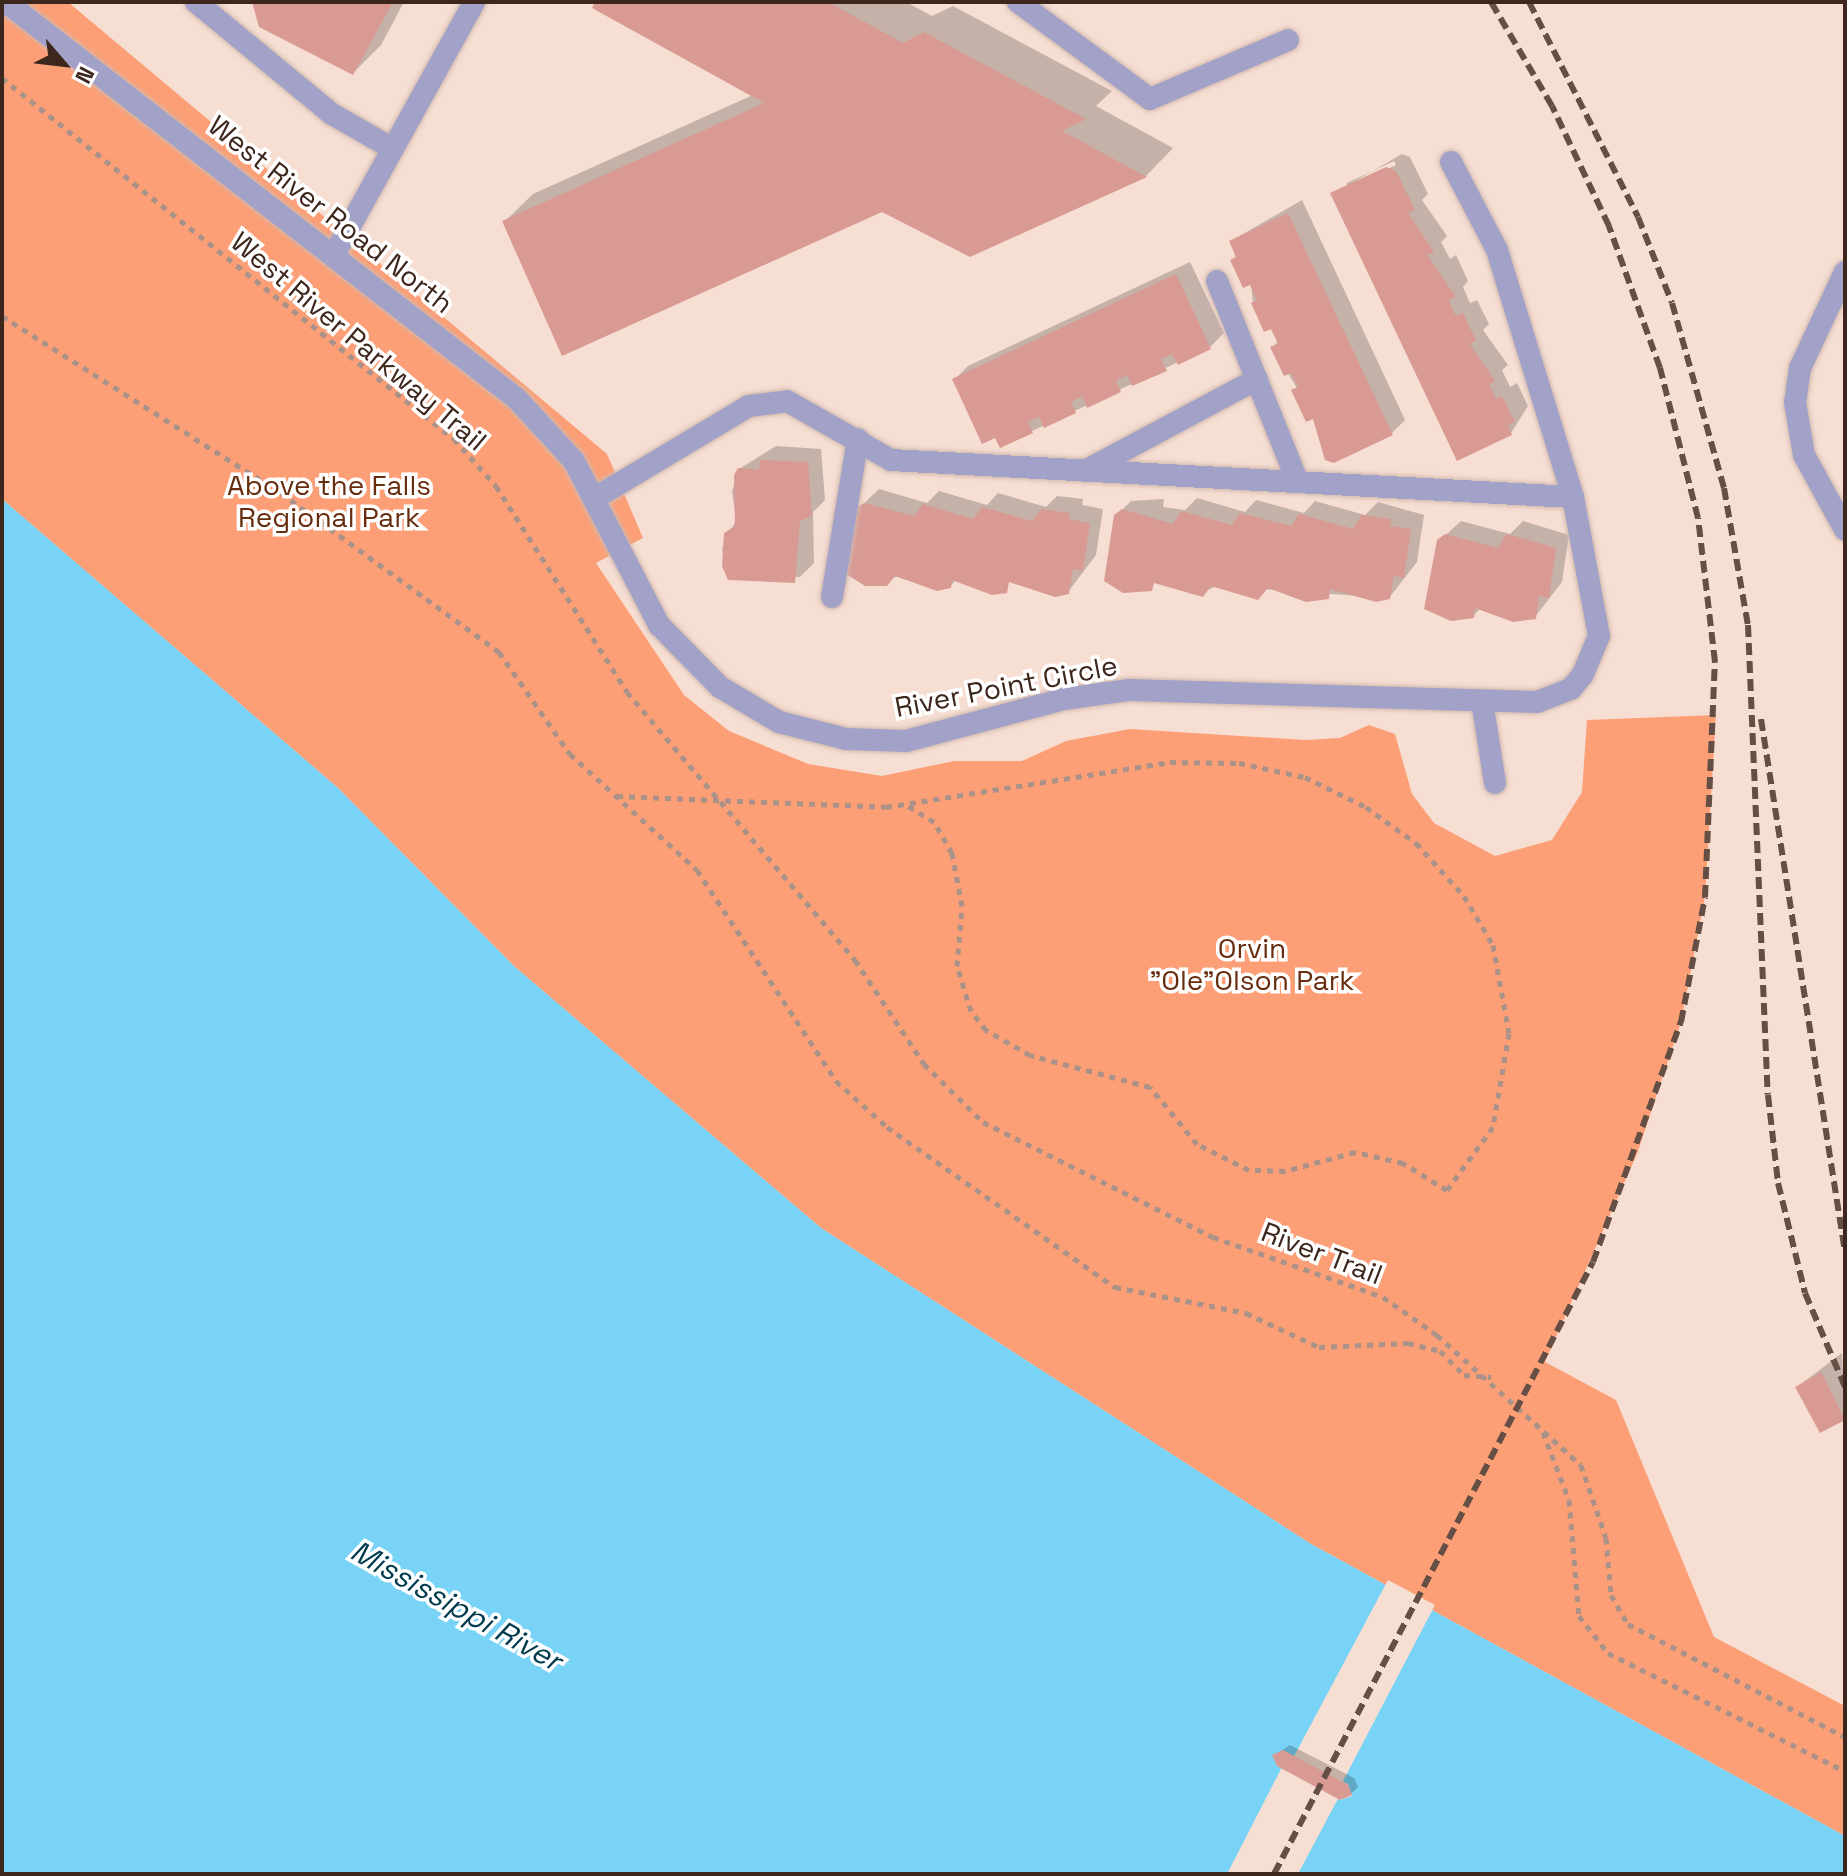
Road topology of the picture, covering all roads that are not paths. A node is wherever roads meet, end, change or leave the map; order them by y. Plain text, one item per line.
1 (196, 2) edge
2 (474, 2) edge
3 (1018, 2) edge
4 (18, 5) edge
5 (1055, 11) edge
6 (1288, 40) dead end
7 (393, 149) junction
8 (1451, 162) dead end
9 (334, 255) junction
10 (1845, 272) edge
11 (1217, 281) dead end
12 (1257, 379) junction
13 (858, 439) junction
14 (1085, 471) junction
15 (1298, 482) junction
16 (1573, 497) junction
17 (595, 498) junction
18 (1845, 530) edge
19 (832, 597) dead end
20 (1482, 701) junction
21 (1495, 783) dead end

1 - 7 street
2 - 7 street
3 - 5 street
4 - 9 street, West River Road North
5 - 6 street
7 - 9 street
8 - 16 street
9 - 17 street, West River Road North
10 - 18 street
11 - 12 street
12 - 14 street
12 - 15 street
13 - 14 street
13 - 17 street
13 - 19 street
14 - 15 street
15 - 16 street
16 - 20 street, River Point Circle
17 - 20 street, River Point Circle
20 - 21 street

